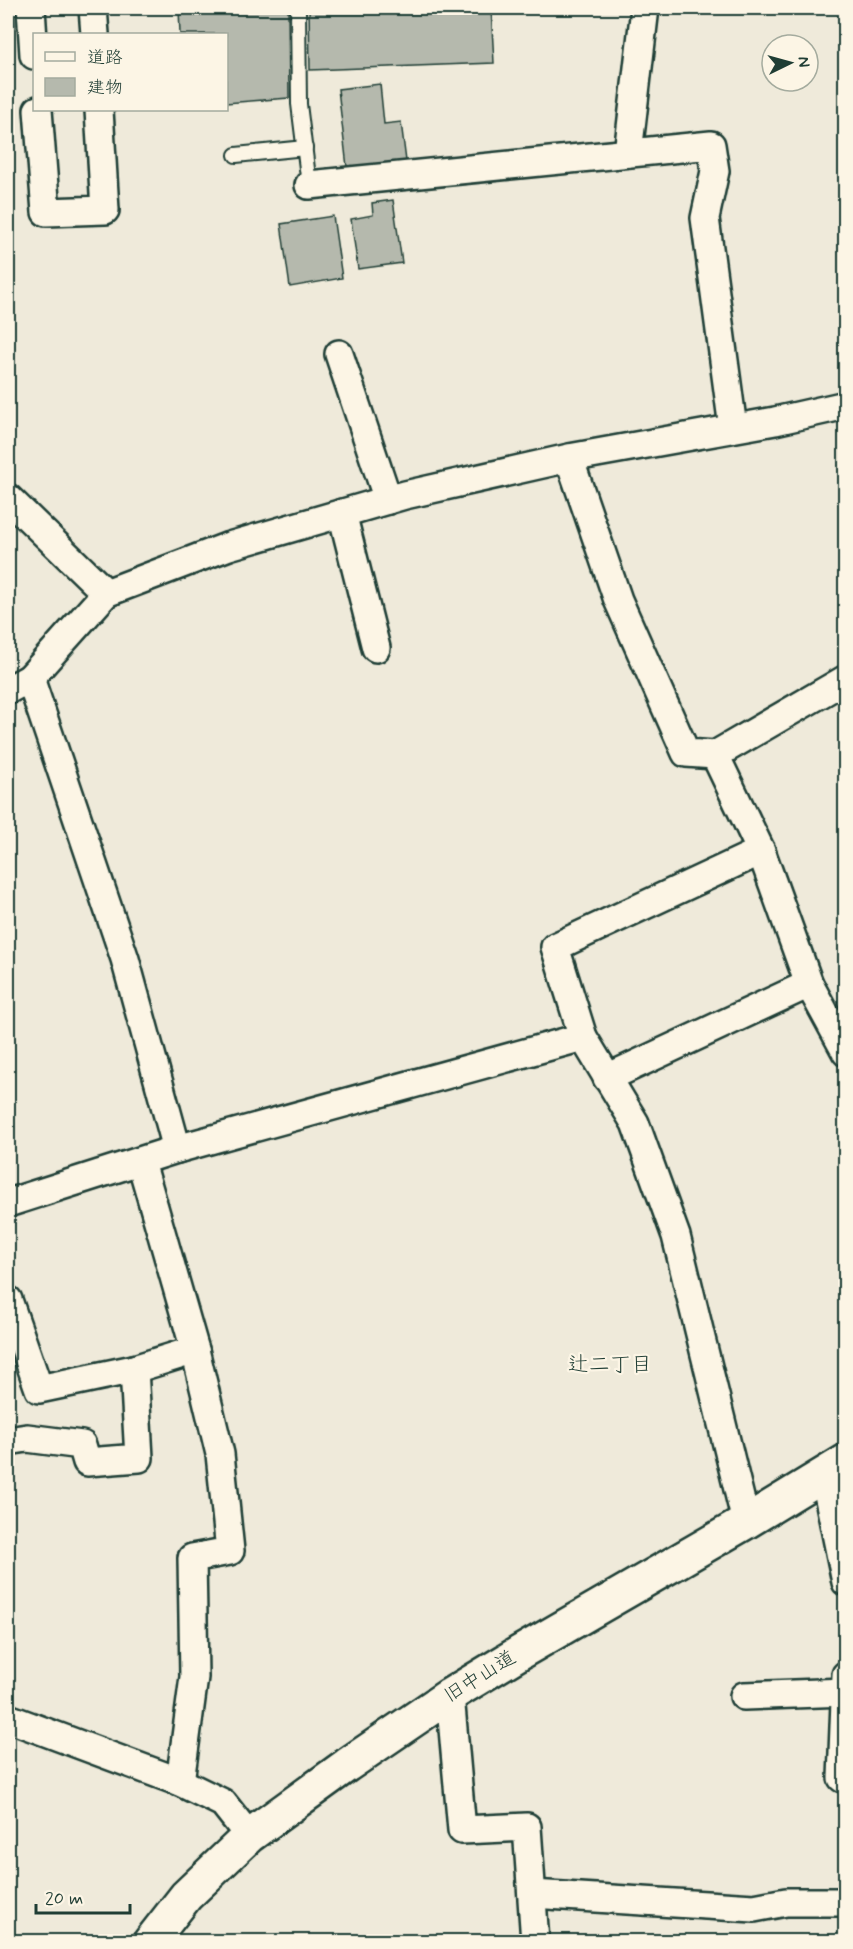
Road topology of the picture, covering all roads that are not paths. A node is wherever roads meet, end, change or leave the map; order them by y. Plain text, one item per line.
1 (31, 8) edge
2 (93, 8) edge
3 (298, 8) edge
4 (645, 8) edge
5 (95, 33) edge
6 (33, 39) edge
7 (38, 111) edge
8 (99, 111) edge
9 (304, 148) junction
10 (628, 153) junction
11 (236, 155) dead end
12 (309, 185) joint
13 (339, 354) dead end
14 (846, 405) edge
15 (733, 428) junction
16 (569, 458) junction
17 (8, 498) edge
18 (388, 500) junction
19 (342, 513) junction
20 (106, 593) junction
21 (376, 648) dead end
22 (846, 679) edge
23 (19, 684) edge
24 (715, 755) junction
25 (761, 851) junction
26 (809, 984) junction
27 (583, 1036) junction
28 (846, 1052) edge
29 (607, 1078) junction
30 (177, 1149) junction
31 (141, 1162) junction
32 (8, 1203) edge
33 (8, 1300) edge
34 (195, 1350) junction
35 (134, 1369) junction
36 (8, 1441) edge
37 (835, 1468) edge
38 (746, 1522) junction
39 (846, 1582) edge
40 (846, 1675) edge
41 (845, 1692) edge
42 (450, 1695) junction
43 (744, 1696) dead end
44 (8, 1718) edge
45 (842, 1778) dead end
46 (180, 1782) junction
47 (249, 1836) junction
48 (532, 1894) junction
49 (846, 1902) edge
50 (150, 1941) edge
51 (535, 1941) edge

1 - 6 street
2 - 5 street
3 - 9 lane
4 - 10 street
7 - 8 street
9 - 11 lane
9 - 12 lane
10 - 12 street
10 - 15 street
13 - 18 street
14 - 15 street
15 - 16 street
16 - 18 street
16 - 24 street
17 - 20 street
18 - 19 street
19 - 20 street
19 - 21 street
20 - 23 street
22 - 24 street
23 - 30 street
24 - 25 street
25 - 26 street
25 - 27 street
26 - 28 street
26 - 29 street
27 - 29 street
27 - 30 street
29 - 38 street
30 - 31 street
31 - 32 street
31 - 34 street
33 - 35 street
34 - 35 street
34 - 46 street
35 - 36 street
37 - 38 street, 旧中山道
37 - 39 street
38 - 42 street, 旧中山道
40 - 41 street
41 - 43 street
41 - 45 street
42 - 47 street, 旧中山道
42 - 48 street
44 - 46 street
46 - 47 street
47 - 50 street, 旧中山道
48 - 49 street
48 - 51 street

